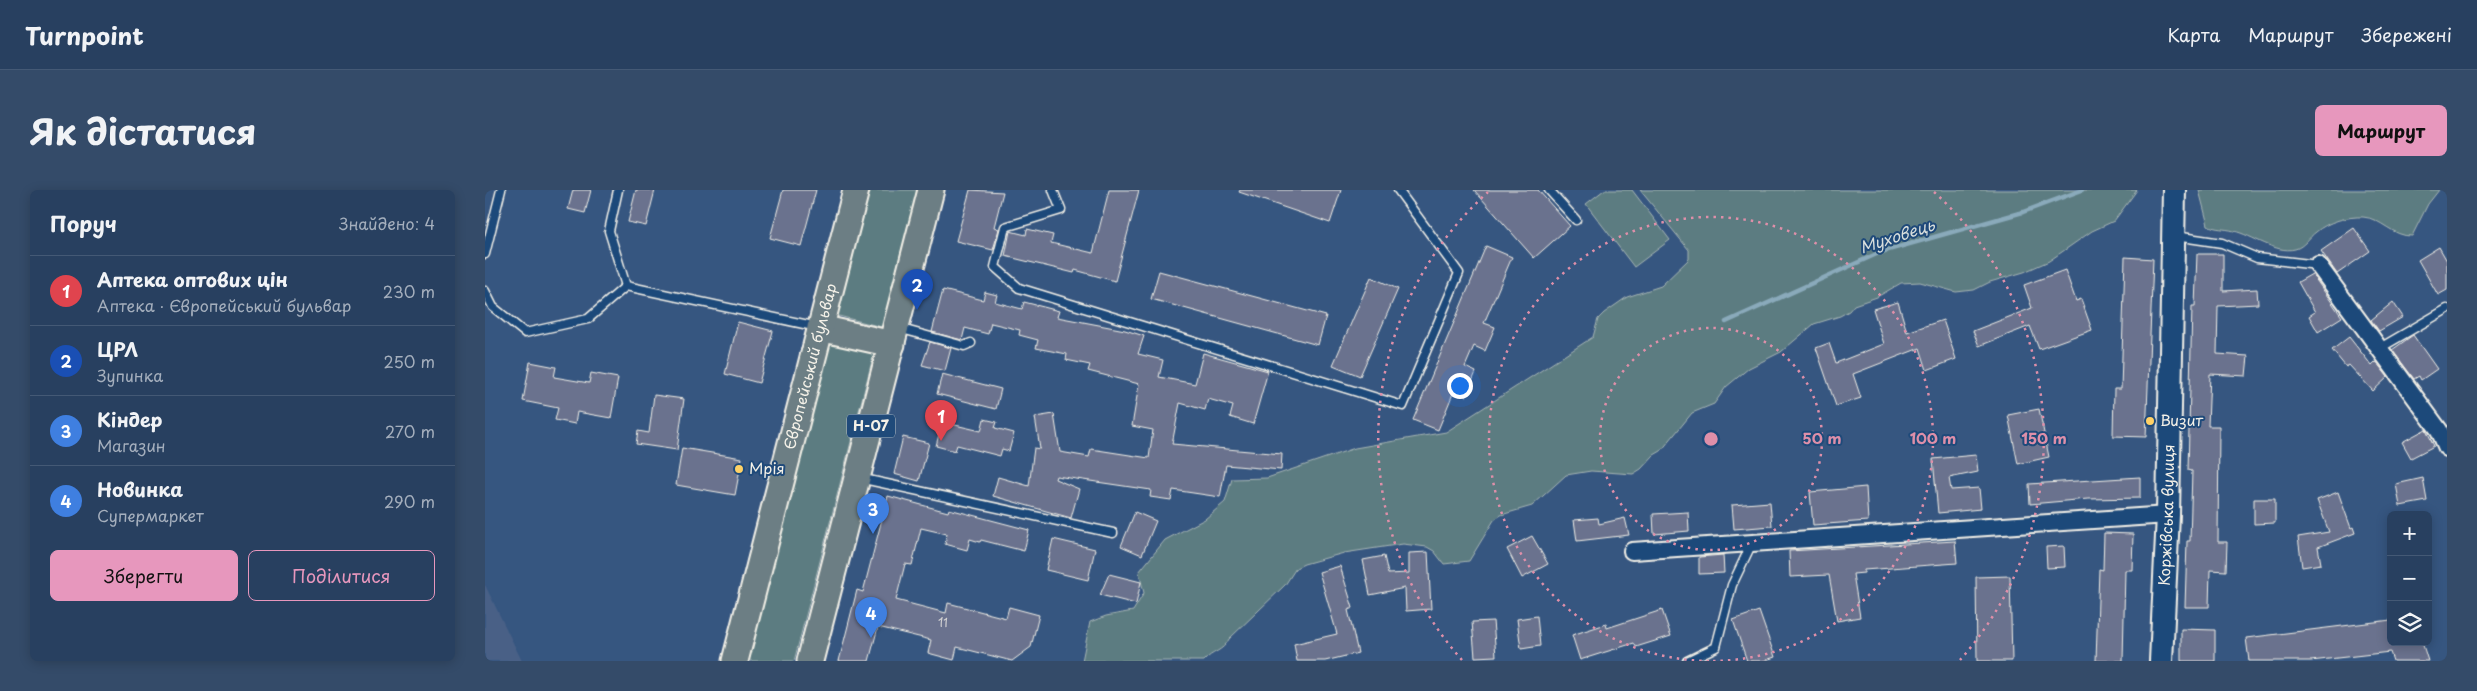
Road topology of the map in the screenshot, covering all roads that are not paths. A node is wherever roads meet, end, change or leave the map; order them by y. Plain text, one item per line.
1 (501, 190) edge
2 (619, 190) edge
3 (855, 190) edge
4 (931, 190) edge
5 (1053, 190) edge
6 (1399, 190) edge
7 (1549, 190) edge
8 (2174, 190) edge
9 (1575, 220) dead end
10 (2173, 235) junction
11 (485, 254) edge
12 (2318, 265) joint
13 (626, 286) junction
14 (485, 291) edge
15 (2447, 309) edge
16 (820, 328) junction
17 (894, 336) junction
18 (971, 343) dead end
19 (2379, 348) junction
20 (2447, 448) edge
21 (857, 477) junction
22 (2168, 515) junction
23 (1113, 533) dead end
24 (1752, 543) junction
25 (1632, 551) dead end
26 (735, 661) edge
27 (810, 661) edge
28 (1687, 661) edge
29 (2161, 661) edge

1 - 11 lane
2 - 13 lane
3 - 16 main road, Європейський бульвар
4 - 17 main road, Н-07
5 - 6 lane
7 - 9 lane
8 - 10 street, Коржівська вулиця
10 - 12 lane
10 - 22 street, Коржівська вулиця
12 - 19 street
13 - 14 lane
13 - 16 lane
15 - 19 lane
16 - 17 main road
16 - 26 main road, Європейський бульвар
17 - 18 lane
17 - 21 main road, Н-07
19 - 20 street
21 - 23 lane
21 - 27 main road, Н-07
22 - 24 street
22 - 29 street, Коржівська вулиця
24 - 25 street
24 - 28 lane

